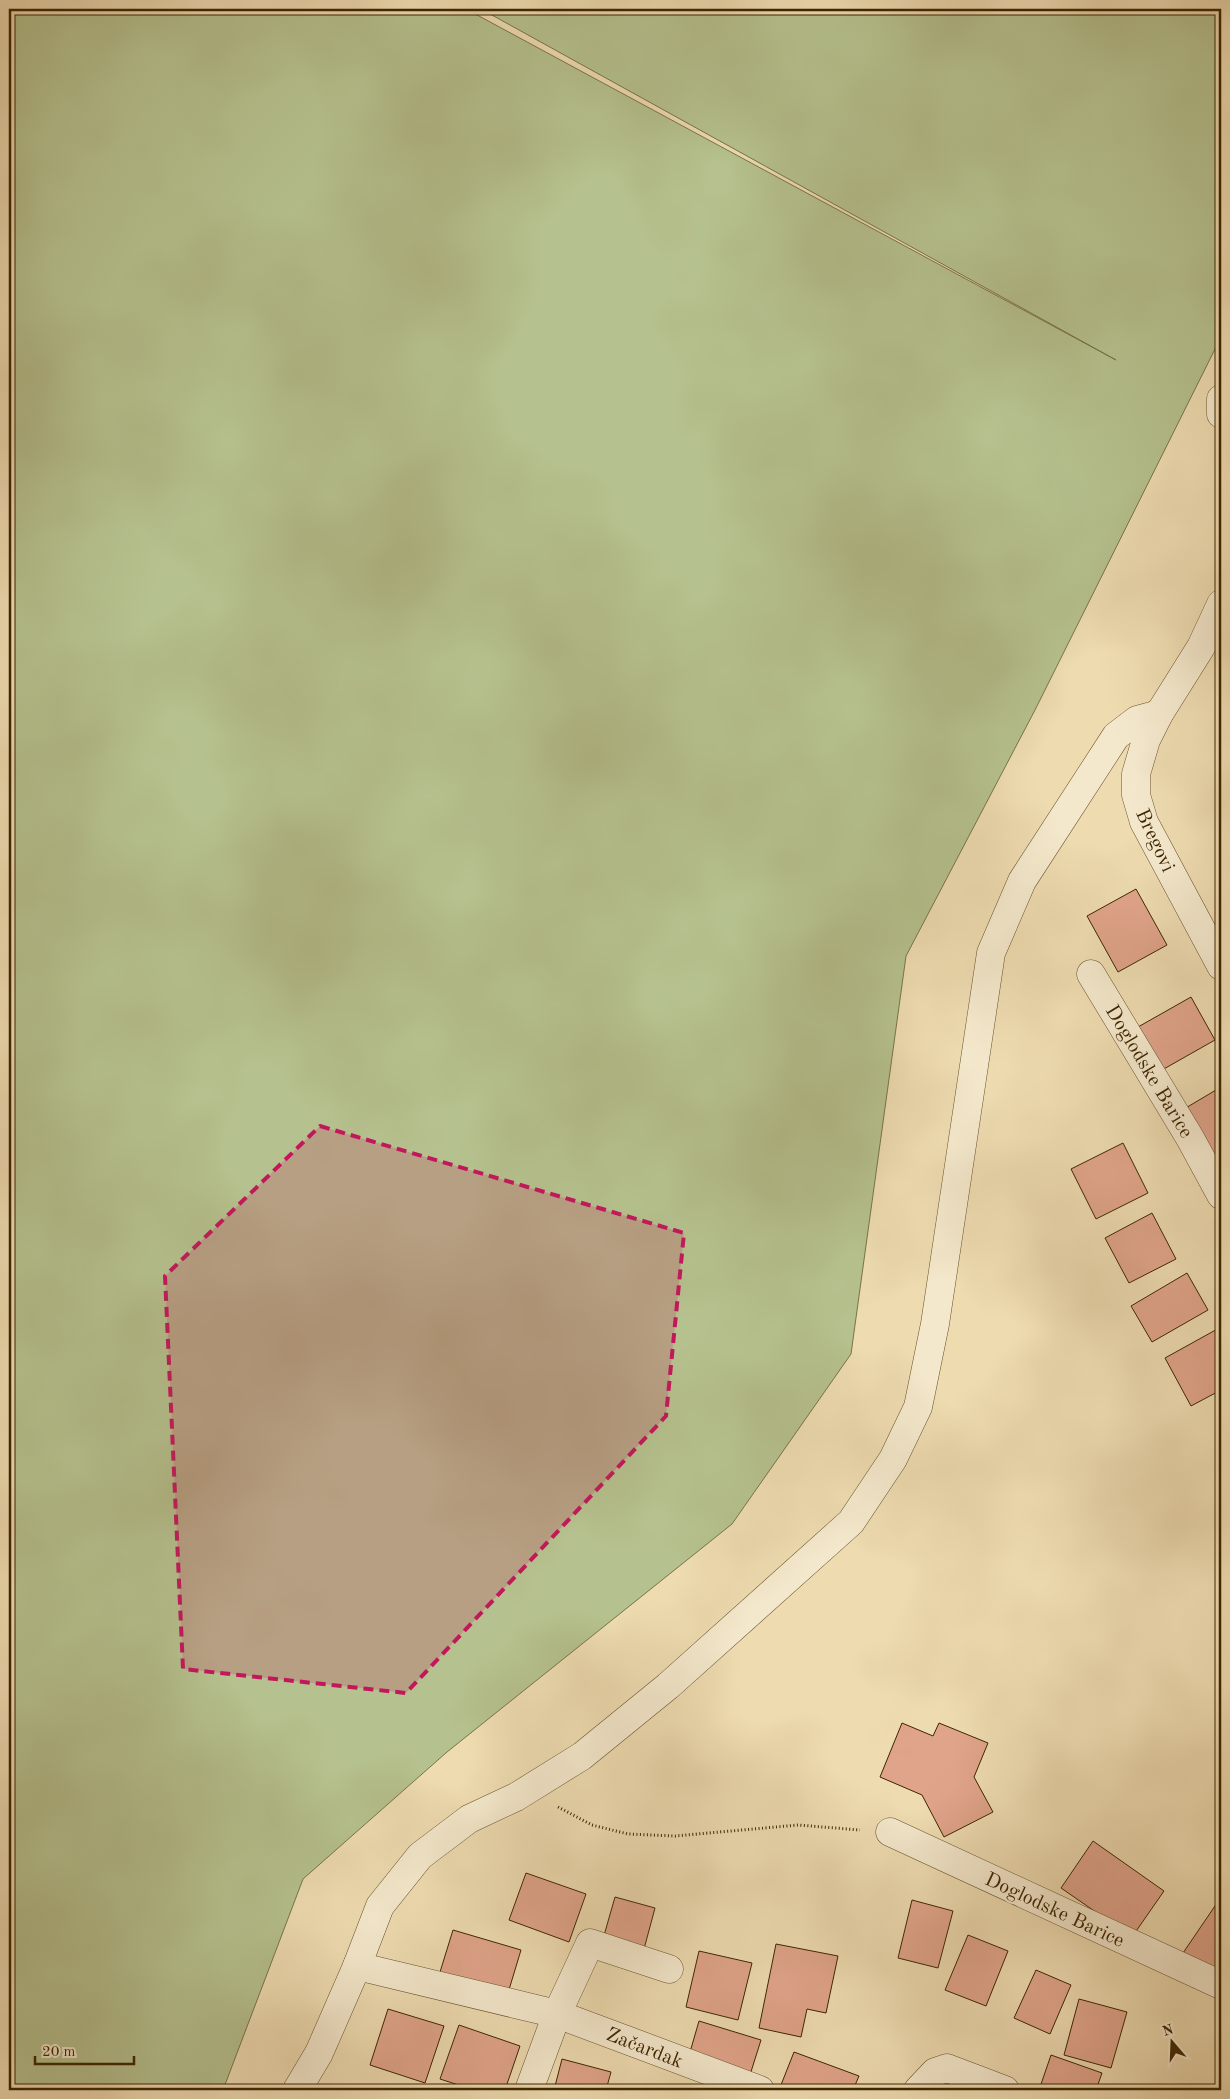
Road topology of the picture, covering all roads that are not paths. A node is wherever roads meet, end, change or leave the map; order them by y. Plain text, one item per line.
1 (1221, 399) edge
2 (1221, 414) edge
3 (1221, 604) edge
4 (1159, 714) junction
5 (1221, 966) edge
6 (1092, 974) dead end
7 (1221, 1195) edge
8 (890, 1832) road end
9 (357, 1966) junction
10 (669, 1969) dead end
11 (1221, 1985) edge
12 (558, 2014) junction
13 (297, 2090) edge
14 (529, 2090) edge
15 (760, 2090) edge
16 (918, 2090) edge
17 (1005, 2090) edge

1 - 2 street
3 - 4 street, Bregovi
4 - 5 street, Bregovi
4 - 9 street
6 - 7 street, Doglodske Barice
8 - 11 street, Doglodske Barice
9 - 12 street, Začardak
9 - 13 street
10 - 12 street
12 - 14 street
12 - 15 street, Začardak
16 - 17 street

